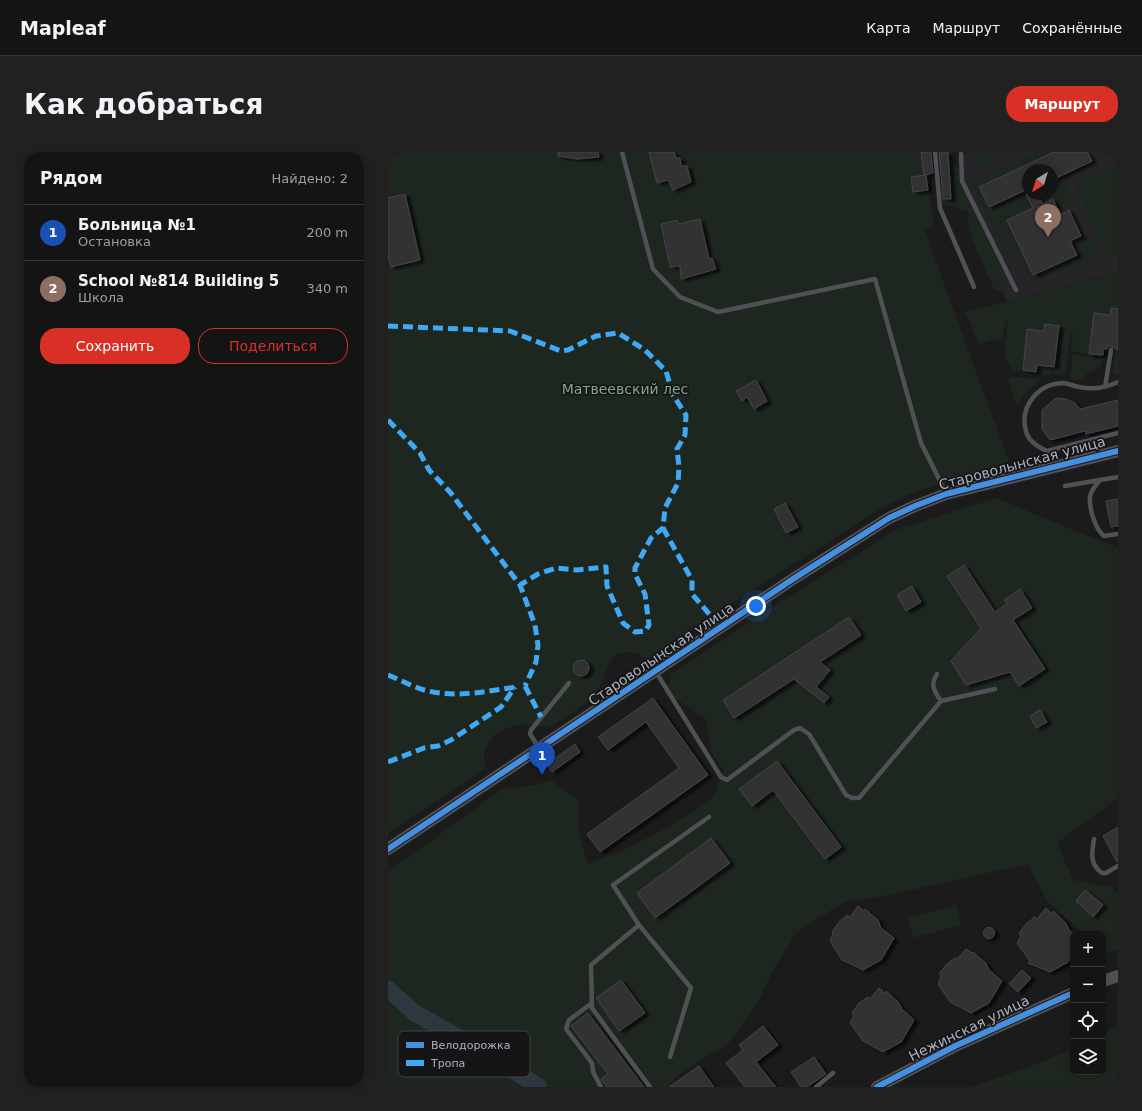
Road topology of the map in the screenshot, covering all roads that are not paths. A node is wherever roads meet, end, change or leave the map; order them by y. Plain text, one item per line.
1 (622, 152) edge
2 (935, 152) edge
3 (961, 152) edge
4 (974, 287) dead end
5 (1016, 290) dead end
6 (1111, 350) dead end
7 (1118, 382) edge
8 (1105, 387) junction
9 (1118, 433) edge
10 (1118, 451) edge
11 (1118, 477) edge
12 (1100, 480) junction
13 (1065, 486) dead end
14 (946, 494) junction
15 (1118, 534) edge
16 (656, 672) junction
17 (938, 674) dead end
18 (569, 684) dead end
19 (995, 689) dead end
20 (941, 701) junction
21 (540, 749) junction
22 (709, 817) dead end
23 (1094, 839) dead end
24 (388, 850) edge
25 (1118, 866) edge
26 (639, 925) junction
27 (1118, 976) edge
28 (1106, 980) edge
29 (1070, 994) edge
30 (592, 1003) junction
31 (670, 1057) dead end
32 (833, 1073) dead end
33 (602, 1087) edge
34 (650, 1087) edge
35 (816, 1087) edge
36 (877, 1087) edge

1 - 14 lane
2 - 4 lane
3 - 5 lane
6 - 8 lane
7 - 8 lane
8 - 9 lane
10 - 14 street, Староволынская улица
11 - 12 lane
12 - 13 lane
12 - 15 lane
14 - 16 street, Староволынская улица
16 - 20 lane
16 - 21 street, Староволынская улица
17 - 20 lane
18 - 21 lane
19 - 20 lane
21 - 24 street, Староволынская улица
22 - 26 lane
23 - 25 lane
26 - 30 lane
26 - 31 lane
27 - 28 street
29 - 36 street, Нежинская улица
30 - 33 lane
30 - 34 lane
32 - 35 lane

